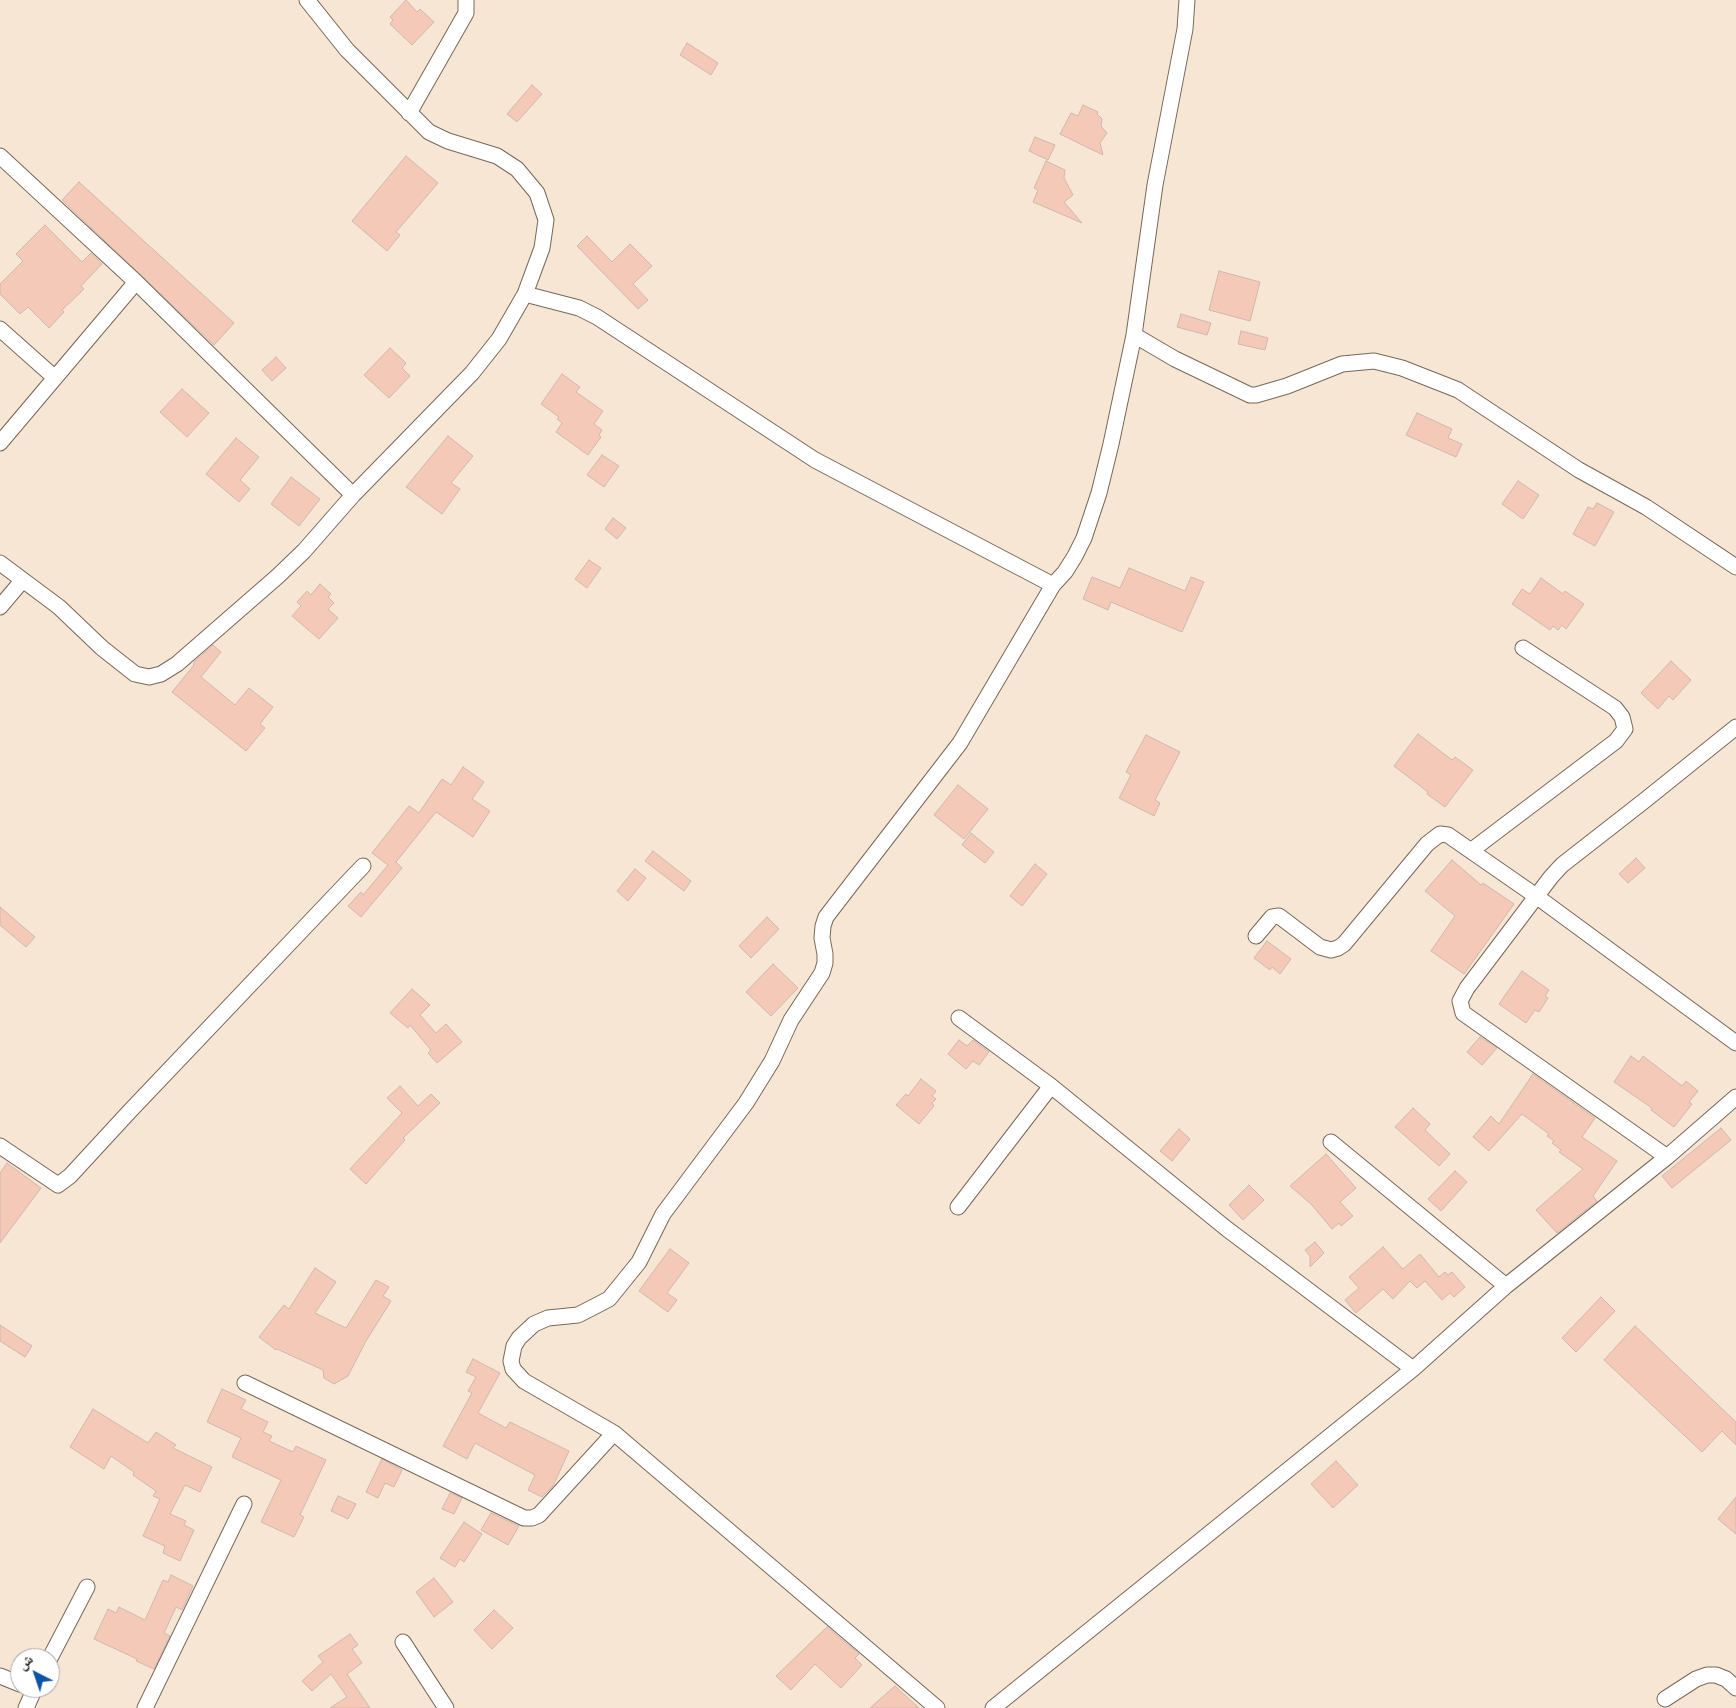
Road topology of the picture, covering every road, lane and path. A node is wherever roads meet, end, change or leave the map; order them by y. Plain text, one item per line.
1 (306, 0) edge
2 (466, 0) edge
3 (1187, 0) edge
4 (408, 113) junction
5 (1, 160) edge
6 (136, 282) junction
7 (525, 294) junction
8 (0, 329) edge
9 (1134, 335) junction
10 (54, 377) junction
11 (0, 443) edge
12 (353, 495) junction
13 (0, 563) edge
14 (1736, 567) edge
15 (22, 580) junction
16 (1053, 585) junction
17 (0, 607) edge
18 (1523, 648) dead end
19 (1736, 726) edge
20 (1472, 850) junction
21 (363, 866) dead end
22 (1536, 896) junction
23 (1256, 936) dead end
24 (959, 1018) dead end
25 (1736, 1043) edge
26 (1051, 1086) junction
27 (1736, 1098) edge
28 (1331, 1142) dead end
29 (0, 1146) edge
30 (1667, 1156) junction
31 (958, 1206) dead end
32 (1506, 1286) junction
33 (1413, 1369) junction
34 (245, 1383) dead end
35 (614, 1433) junction
36 (244, 1504) dead end
37 (87, 1586) dead end
38 (403, 1642) dead end
39 (55, 1648) edge
40 (1736, 1688) edge
41 (1665, 1699) dead end
42 (145, 1708) edge
43 (446, 1708) edge
44 (937, 1708) edge
45 (993, 1708) edge

1 - 4 street
2 - 4 street
3 - 9 street
4 - 7 street
5 - 6 street
6 - 10 street
6 - 12 street
7 - 12 street
7 - 16 street
8 - 10 street
9 - 14 street
9 - 16 street
10 - 11 street
12 - 15 street
13 - 15 street
15 - 17 street
16 - 35 street
18 - 20 street
19 - 22 street
20 - 22 street
20 - 23 street
21 - 29 street
22 - 25 street
22 - 30 street
24 - 26 street
26 - 31 street
26 - 33 street
27 - 30 street
28 - 32 street
30 - 32 street
32 - 33 street
33 - 45 street
34 - 35 street
35 - 44 street
36 - 42 street
37 - 39 street
38 - 43 street
40 - 41 street

